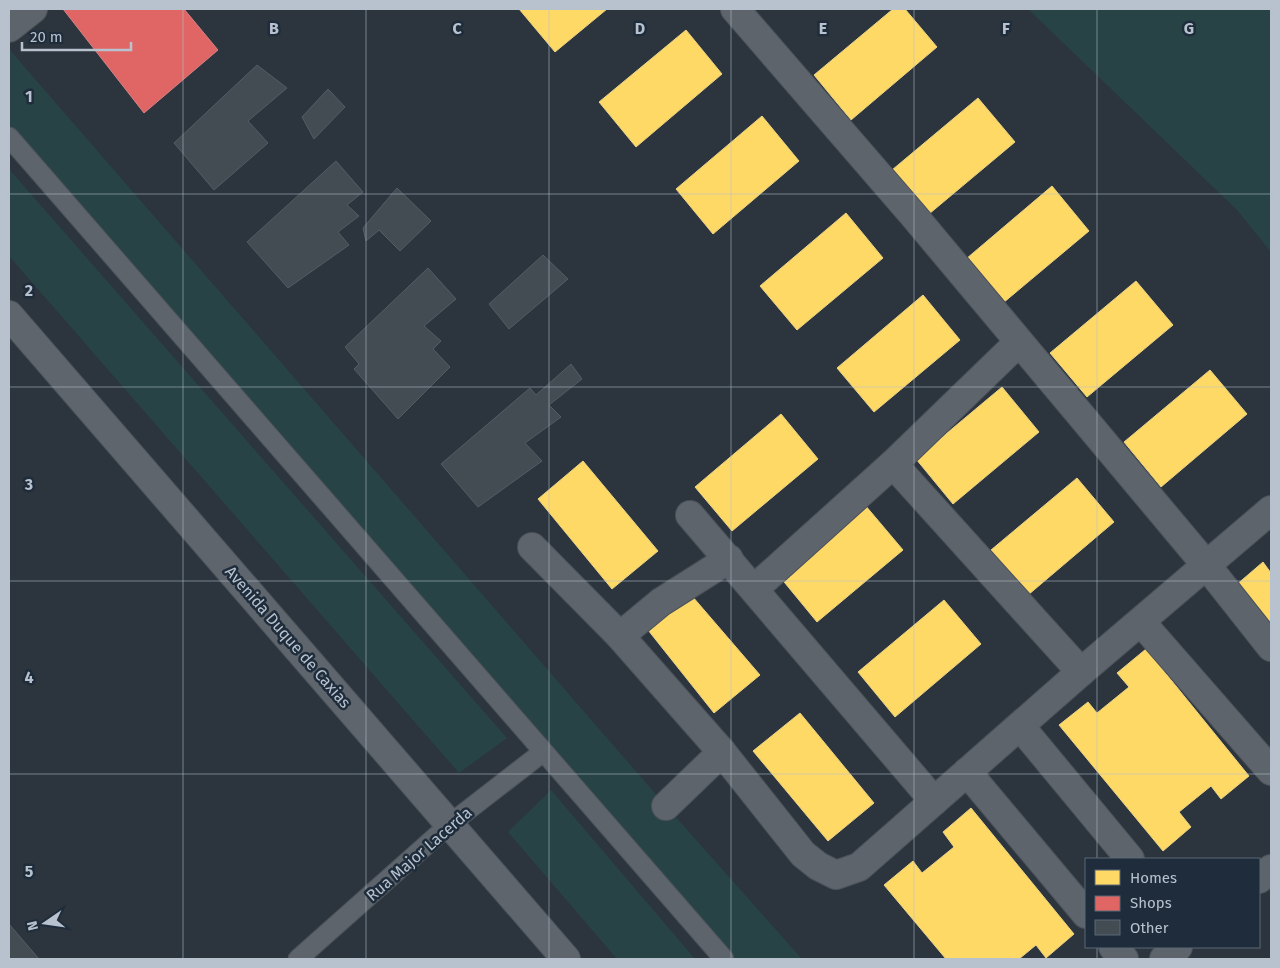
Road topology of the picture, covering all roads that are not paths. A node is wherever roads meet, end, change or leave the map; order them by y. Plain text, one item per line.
1 (32, 9) edge
2 (735, 9) edge
3 (9, 28) edge
4 (9, 137) edge
5 (9, 315) edge
6 (1019, 342) junction
7 (893, 464) junction
8 (1271, 510) edge
9 (690, 515) dead end
10 (532, 547) dead end
11 (729, 559) junction
12 (1208, 566) junction
13 (754, 589) junction
14 (1141, 622) junction
15 (620, 636) junction
16 (1271, 646) edge
17 (1081, 672) junction
18 (1020, 726) junction
19 (543, 752) junction
20 (722, 752) junction
21 (1271, 771) edge
22 (967, 772) junction
23 (934, 801) junction
24 (666, 806) dead end
25 (450, 824) junction
26 (1129, 858) edge
27 (1271, 869) edge
28 (1260, 878) edge
29 (1085, 913) edge
30 (1115, 948) edge
31 (1177, 948) edge
32 (298, 959) edge
33 (566, 959) edge
34 (724, 959) edge
35 (1124, 959) edge
36 (1164, 959) edge

1 - 3 street
2 - 6 street
4 - 19 lane
5 - 25 main road, Avenida Duque de Caxias
6 - 7 street
6 - 12 street
7 - 13 street
7 - 17 street
8 - 12 street
9 - 11 street
10 - 15 street
11 - 13 street
11 - 15 street
12 - 14 street
12 - 16 street
13 - 23 street
14 - 17 street
14 - 21 street
15 - 20 street
17 - 18 street
18 - 22 street
18 - 26 street
19 - 25 lane, Rua Major Lacerda
19 - 34 lane
20 - 23 street
20 - 24 street
22 - 23 street
22 - 29 street
25 - 32 lane, Rua Major Lacerda
25 - 33 main road, Avenida Duque de Caxias
27 - 28 street
30 - 35 street
31 - 36 street

